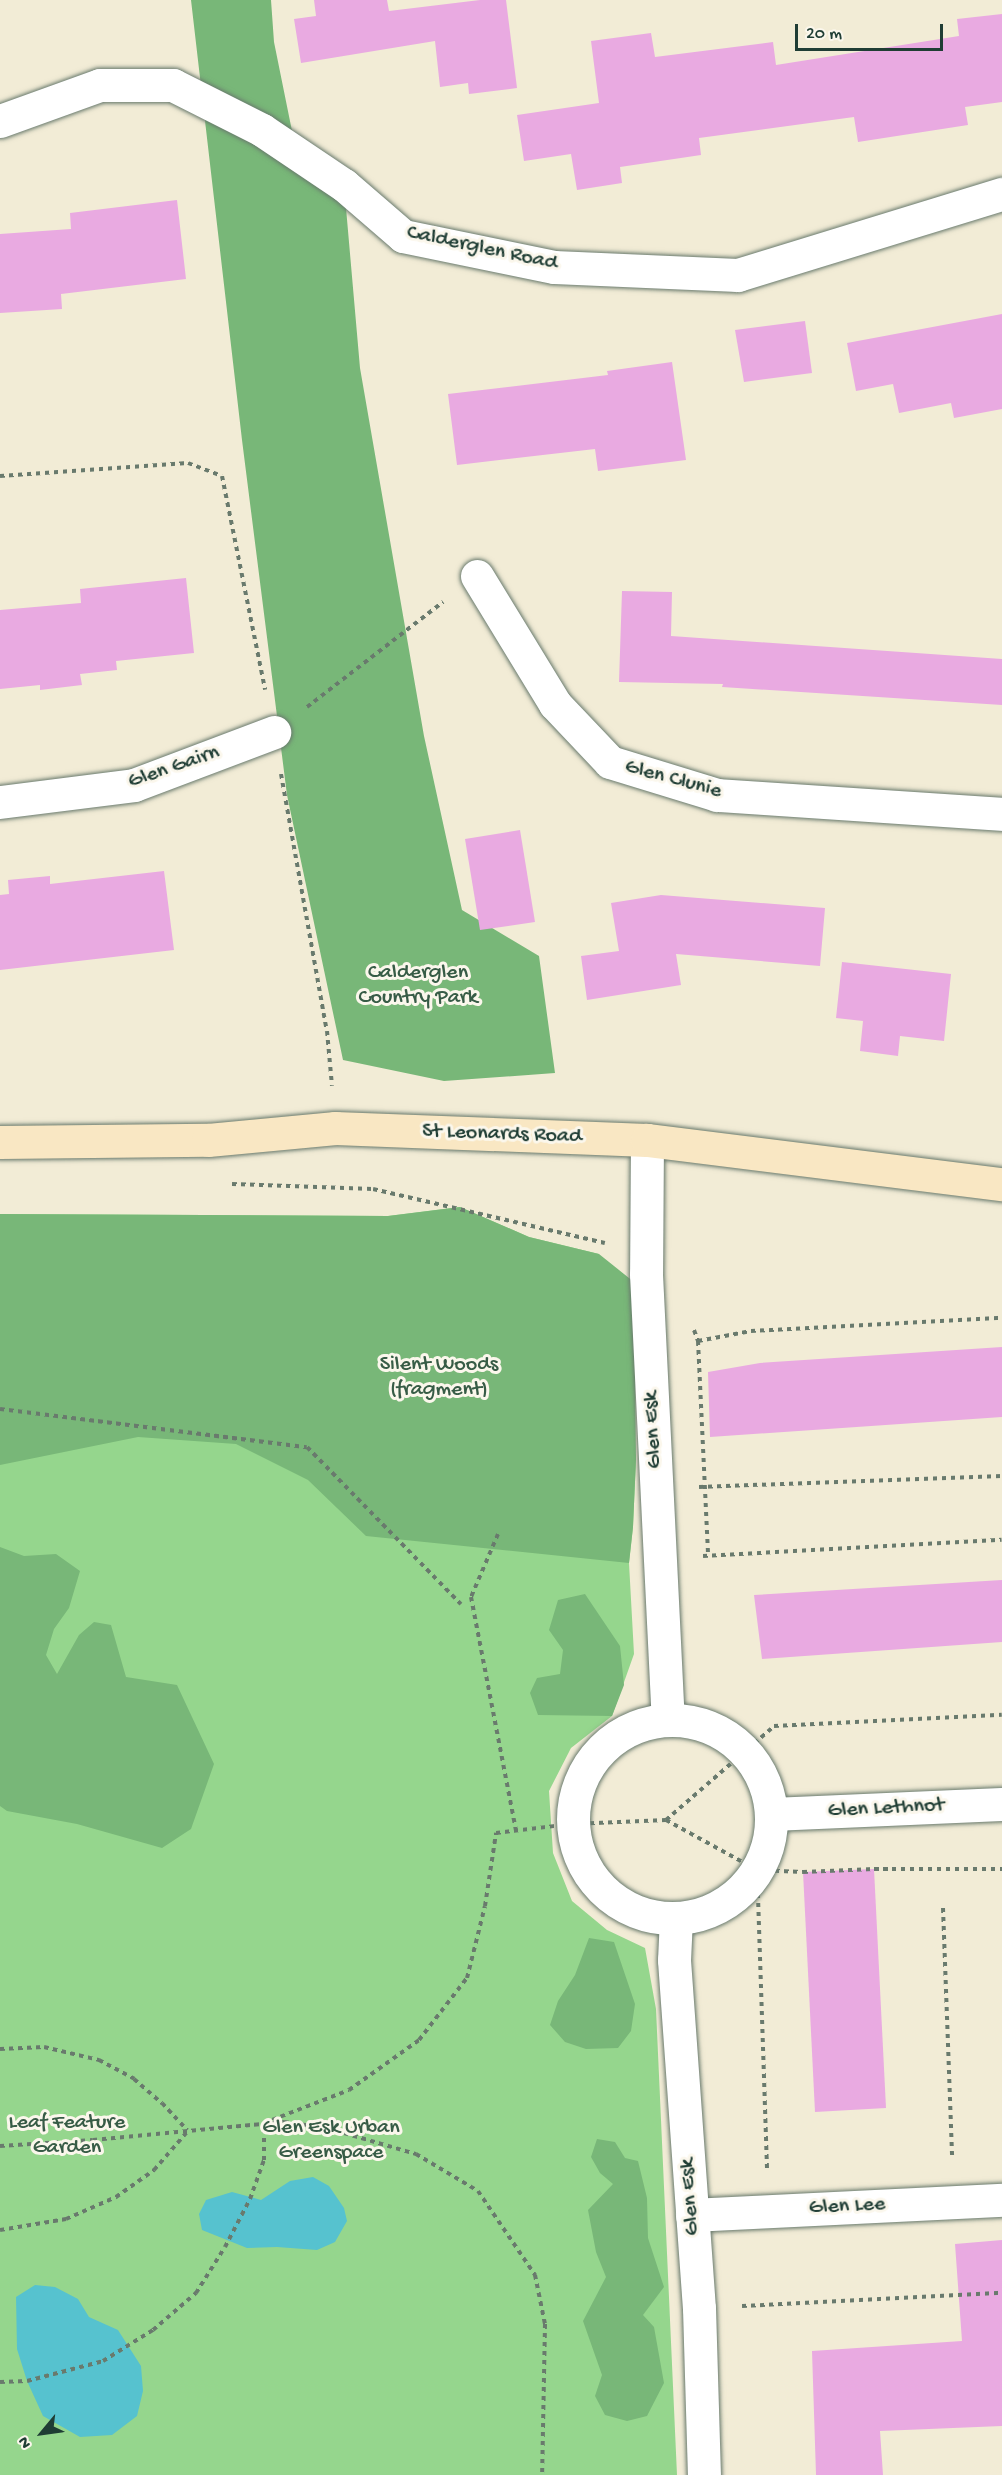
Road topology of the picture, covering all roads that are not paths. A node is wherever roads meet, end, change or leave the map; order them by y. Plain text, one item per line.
1 (0, 121) edge
2 (1002, 194) edge
3 (477, 576) road end
4 (274, 732) road end
5 (0, 802) edge
6 (1002, 814) edge
7 (647, 1140) junction
8 (0, 1142) edge
9 (1002, 1184) edge
10 (668, 1719) junction
11 (1002, 1804) edge
12 (771, 1814) junction
13 (676, 1918) junction
14 (1002, 2200) edge
15 (692, 2215) junction
16 (704, 2475) edge

1 - 2 street, Calderglen Road
3 - 6 street, Glen Clunie
4 - 5 street, Glen Gairn
7 - 8 street, St Leonards Road
7 - 9 street, St Leonards Road
7 - 10 street, Glen Esk
10 - 12 street
10 - 13 street
11 - 12 street, Glen Lethnot
12 - 13 street
13 - 15 street, Glen Esk
14 - 15 street, Glen Lee
15 - 16 street, Glen Esk

